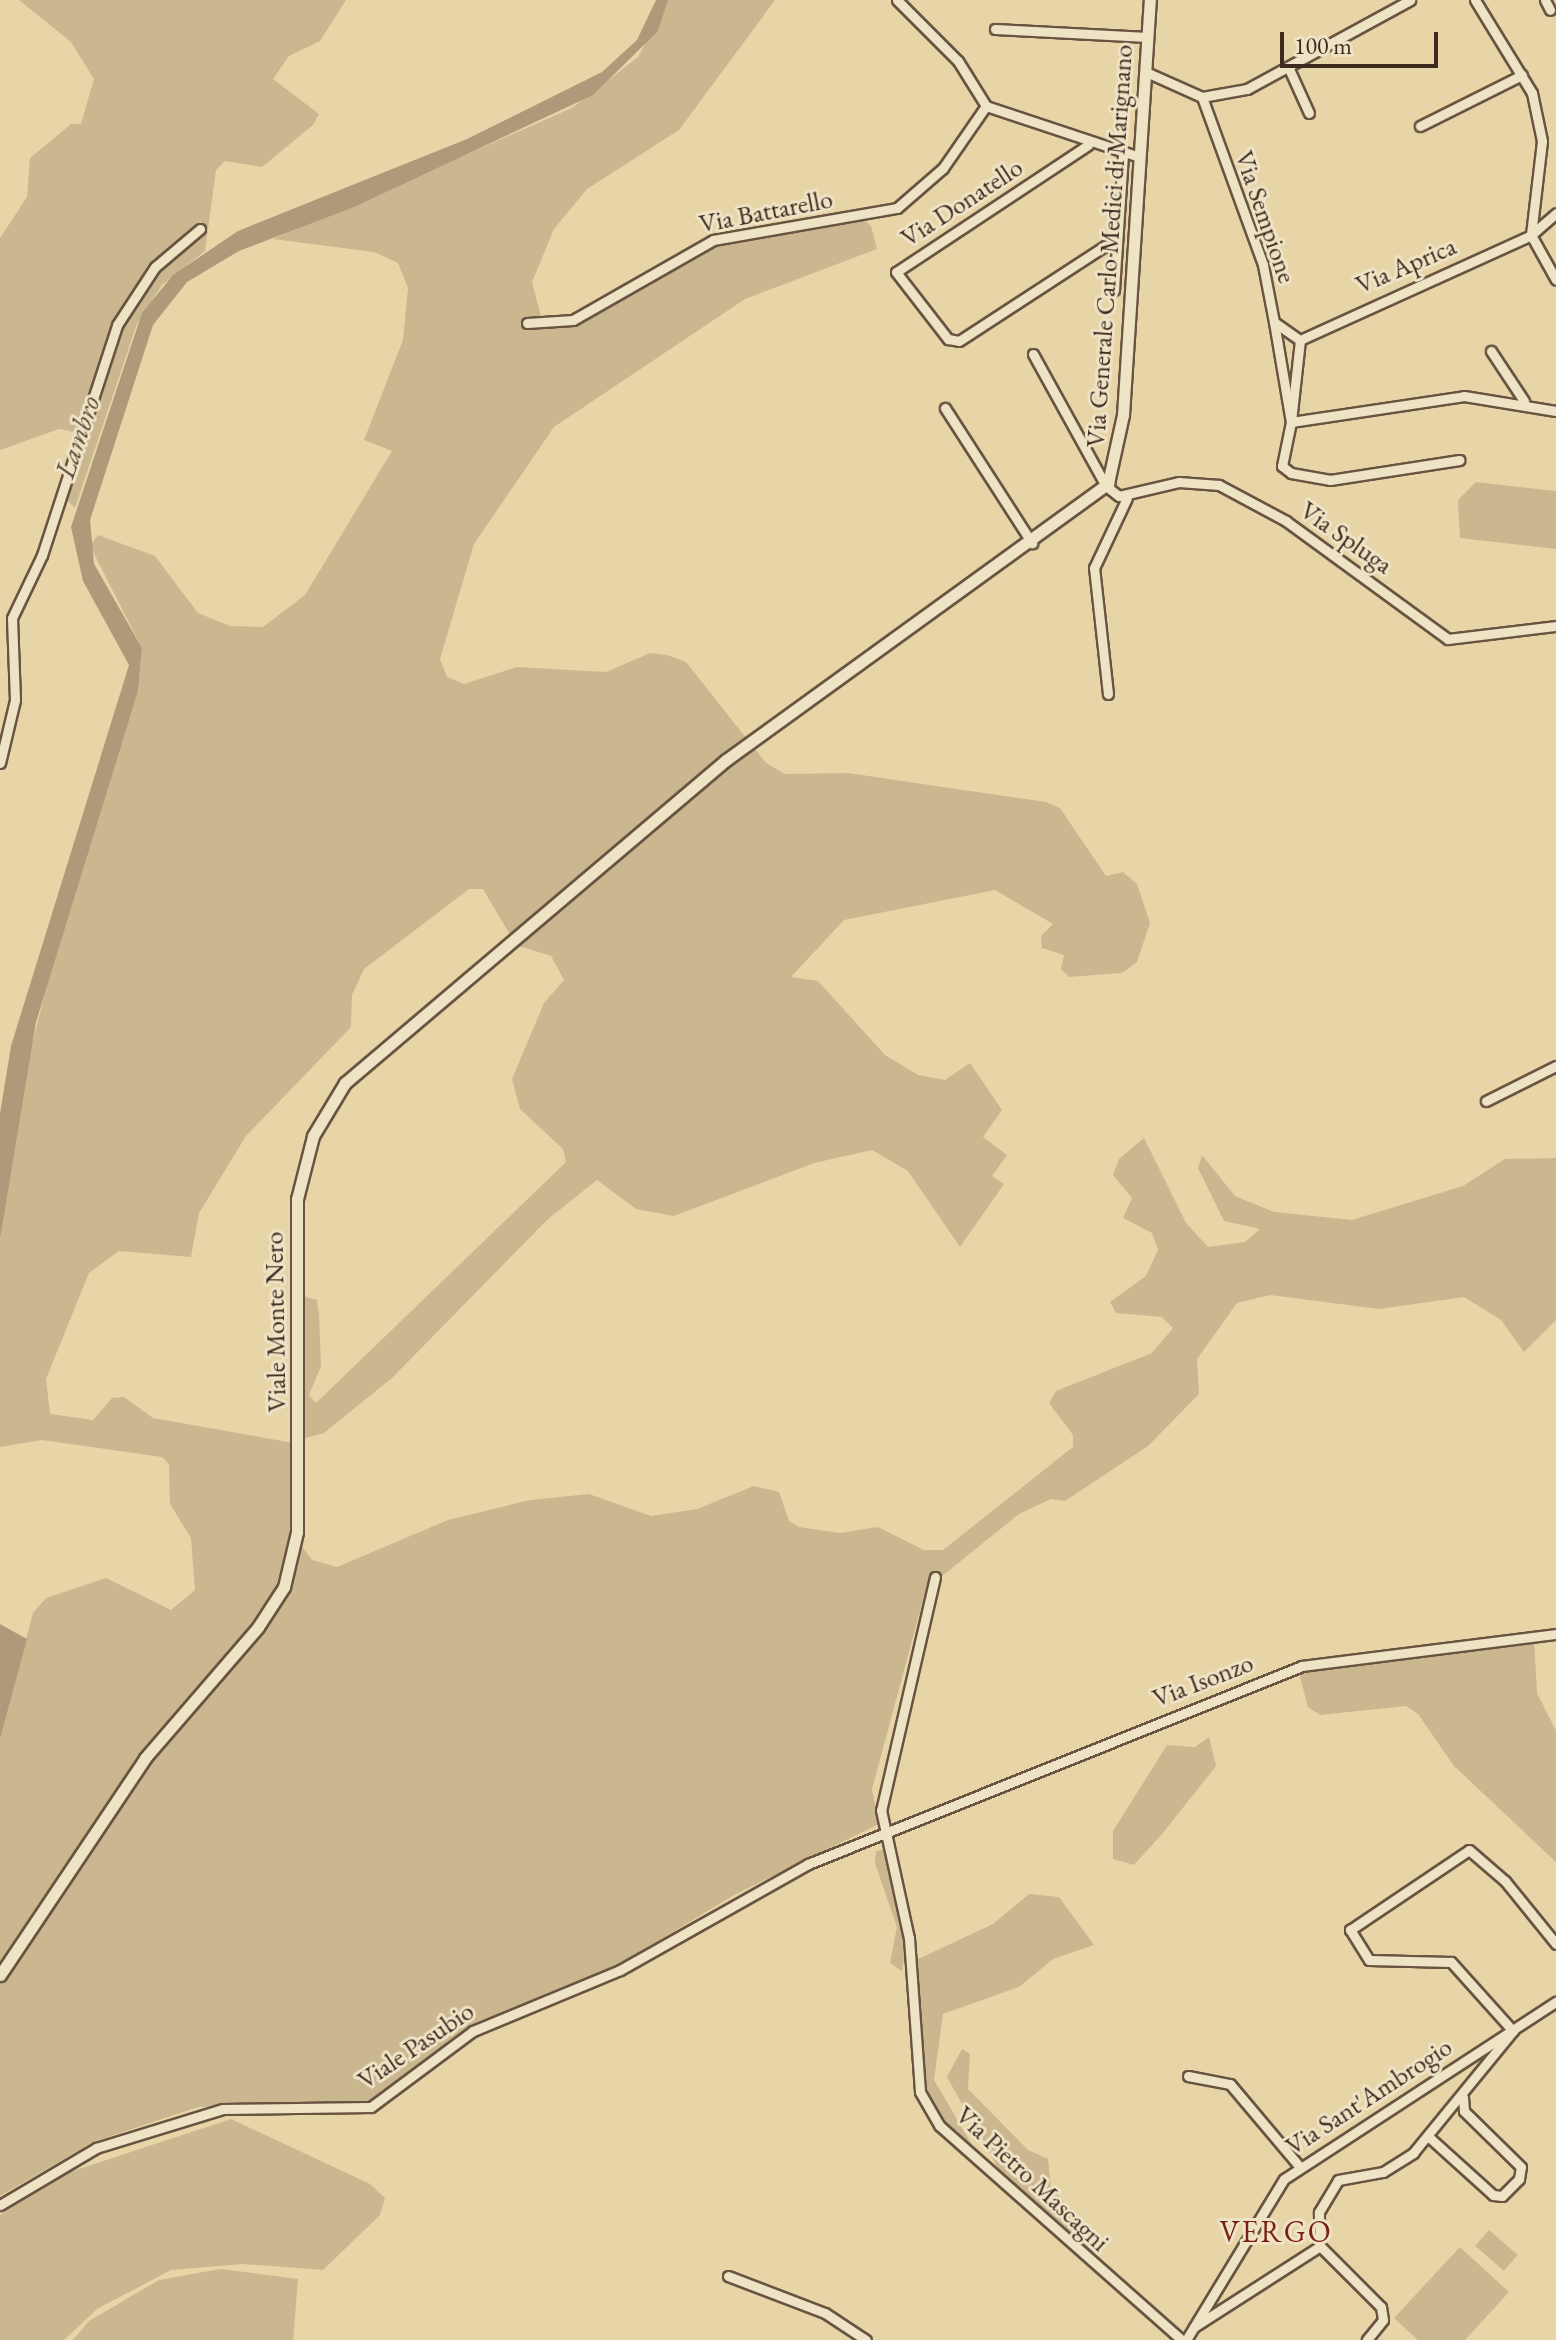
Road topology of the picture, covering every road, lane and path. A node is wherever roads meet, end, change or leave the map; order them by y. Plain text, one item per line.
1 (897, 0) edge
2 (1150, 0) edge
3 (1410, 0) edge
4 (1475, 0) edge
5 (995, 29) dead end
6 (1148, 37) junction
7 (1290, 71) junction
8 (1146, 72) junction
9 (1522, 75) junction
10 (1202, 97) junction
11 (986, 106) junction
12 (1309, 113) dead end
13 (1420, 126) dead end
14 (1088, 145) junction
15 (1123, 155) junction
16 (1139, 157) junction
17 (1556, 213) edge
18 (200, 229) dead end
19 (1531, 235) junction
20 (1117, 250) junction
21 (1132, 258) junction
22 (1556, 280) edge
23 (1114, 290) dead end
24 (1274, 322) junction
25 (527, 323) dead end
26 (1300, 340) junction
27 (1491, 351) dead end
28 (1033, 354) dead end
29 (1524, 401) junction
30 (945, 408) dead end
31 (1556, 411) edge
32 (1291, 422) junction
33 (1459, 460) dead end
34 (1106, 486) junction
35 (1127, 498) junction
36 (1028, 546) junction
37 (1556, 626) edge
38 (1108, 694) dead end
39 (726, 760) joint
40 (0, 763) edge
41 (1556, 1066) edge
42 (1510, 1078) dead end
43 (1521, 1083) junction
44 (1486, 1101) dead end
45 (935, 1577) dead end
46 (1556, 1634) edge
47 (881, 1829) junction
48 (1556, 1944) edge
49 (0, 1975) edge
50 (1556, 2002) edge
51 (1513, 2031) junction
52 (1188, 2076) dead end
53 (1463, 2097) junction
54 (1430, 2138) junction
55 (1299, 2166) junction
56 (0, 2205) edge
57 (1320, 2246) junction
58 (728, 2276) dead end
59 (1194, 2327) junction
60 (866, 2340) edge
61 (1184, 2340) edge
62 (1367, 2340) edge

1 - 11 street
2 - 6 street, Via Generale Carlo Medici di Marignano
3 - 7 street
4 - 9 street
5 - 6 street
6 - 8 street, Via Generale Carlo Medici di Marignano
7 - 10 street
7 - 12 street
8 - 10 street
8 - 16 street, Via Generale Carlo Medici di Marignano
9 - 13 street
9 - 19 street
10 - 24 street, Via Sempione
11 - 14 street
11 - 25 street, Via Battarello
14 - 15 street
14 - 20 street, Via Donatello
15 - 16 street
15 - 20 street
16 - 21 street, Via Generale Carlo Medici di Marignano
17 - 19 street, Via Aprica
18 - 40 street
19 - 22 street
19 - 26 street, Via Aprica
20 - 21 street
20 - 23 street
21 - 34 street, Via Generale Carlo Medici di Marignano
24 - 26 street, Via Sempione
24 - 32 street
26 - 32 street
27 - 29 street
28 - 34 street
29 - 31 street
29 - 32 street
30 - 36 street
32 - 33 street
34 - 35 street
34 - 36 street, Via Generale Carlo Medici di Marignano
35 - 37 street, Via Spluga
35 - 38 street
36 - 39 street, Via Generale Carlo Medici di Marignano
39 - 49 street, Viale Monte Nero
41 - 43 street
42 - 43 street
43 - 44 street
45 - 47 street, Via Pietro Mascagni
46 - 47 street, Via Isonzo
47 - 56 street, Viale Pasubio
47 - 61 street, Via Pietro Mascagni
48 - 51 street
50 - 51 street, Via Sant'Ambrogio
51 - 53 street
51 - 55 street, Via Sant'Ambrogio
52 - 55 street
53 - 54 street
53 - 54 street
54 - 57 street
55 - 59 street, Via Sant'Ambrogio
57 - 59 street
57 - 62 street
58 - 60 street
59 - 61 street, Via Sant'Ambrogio

